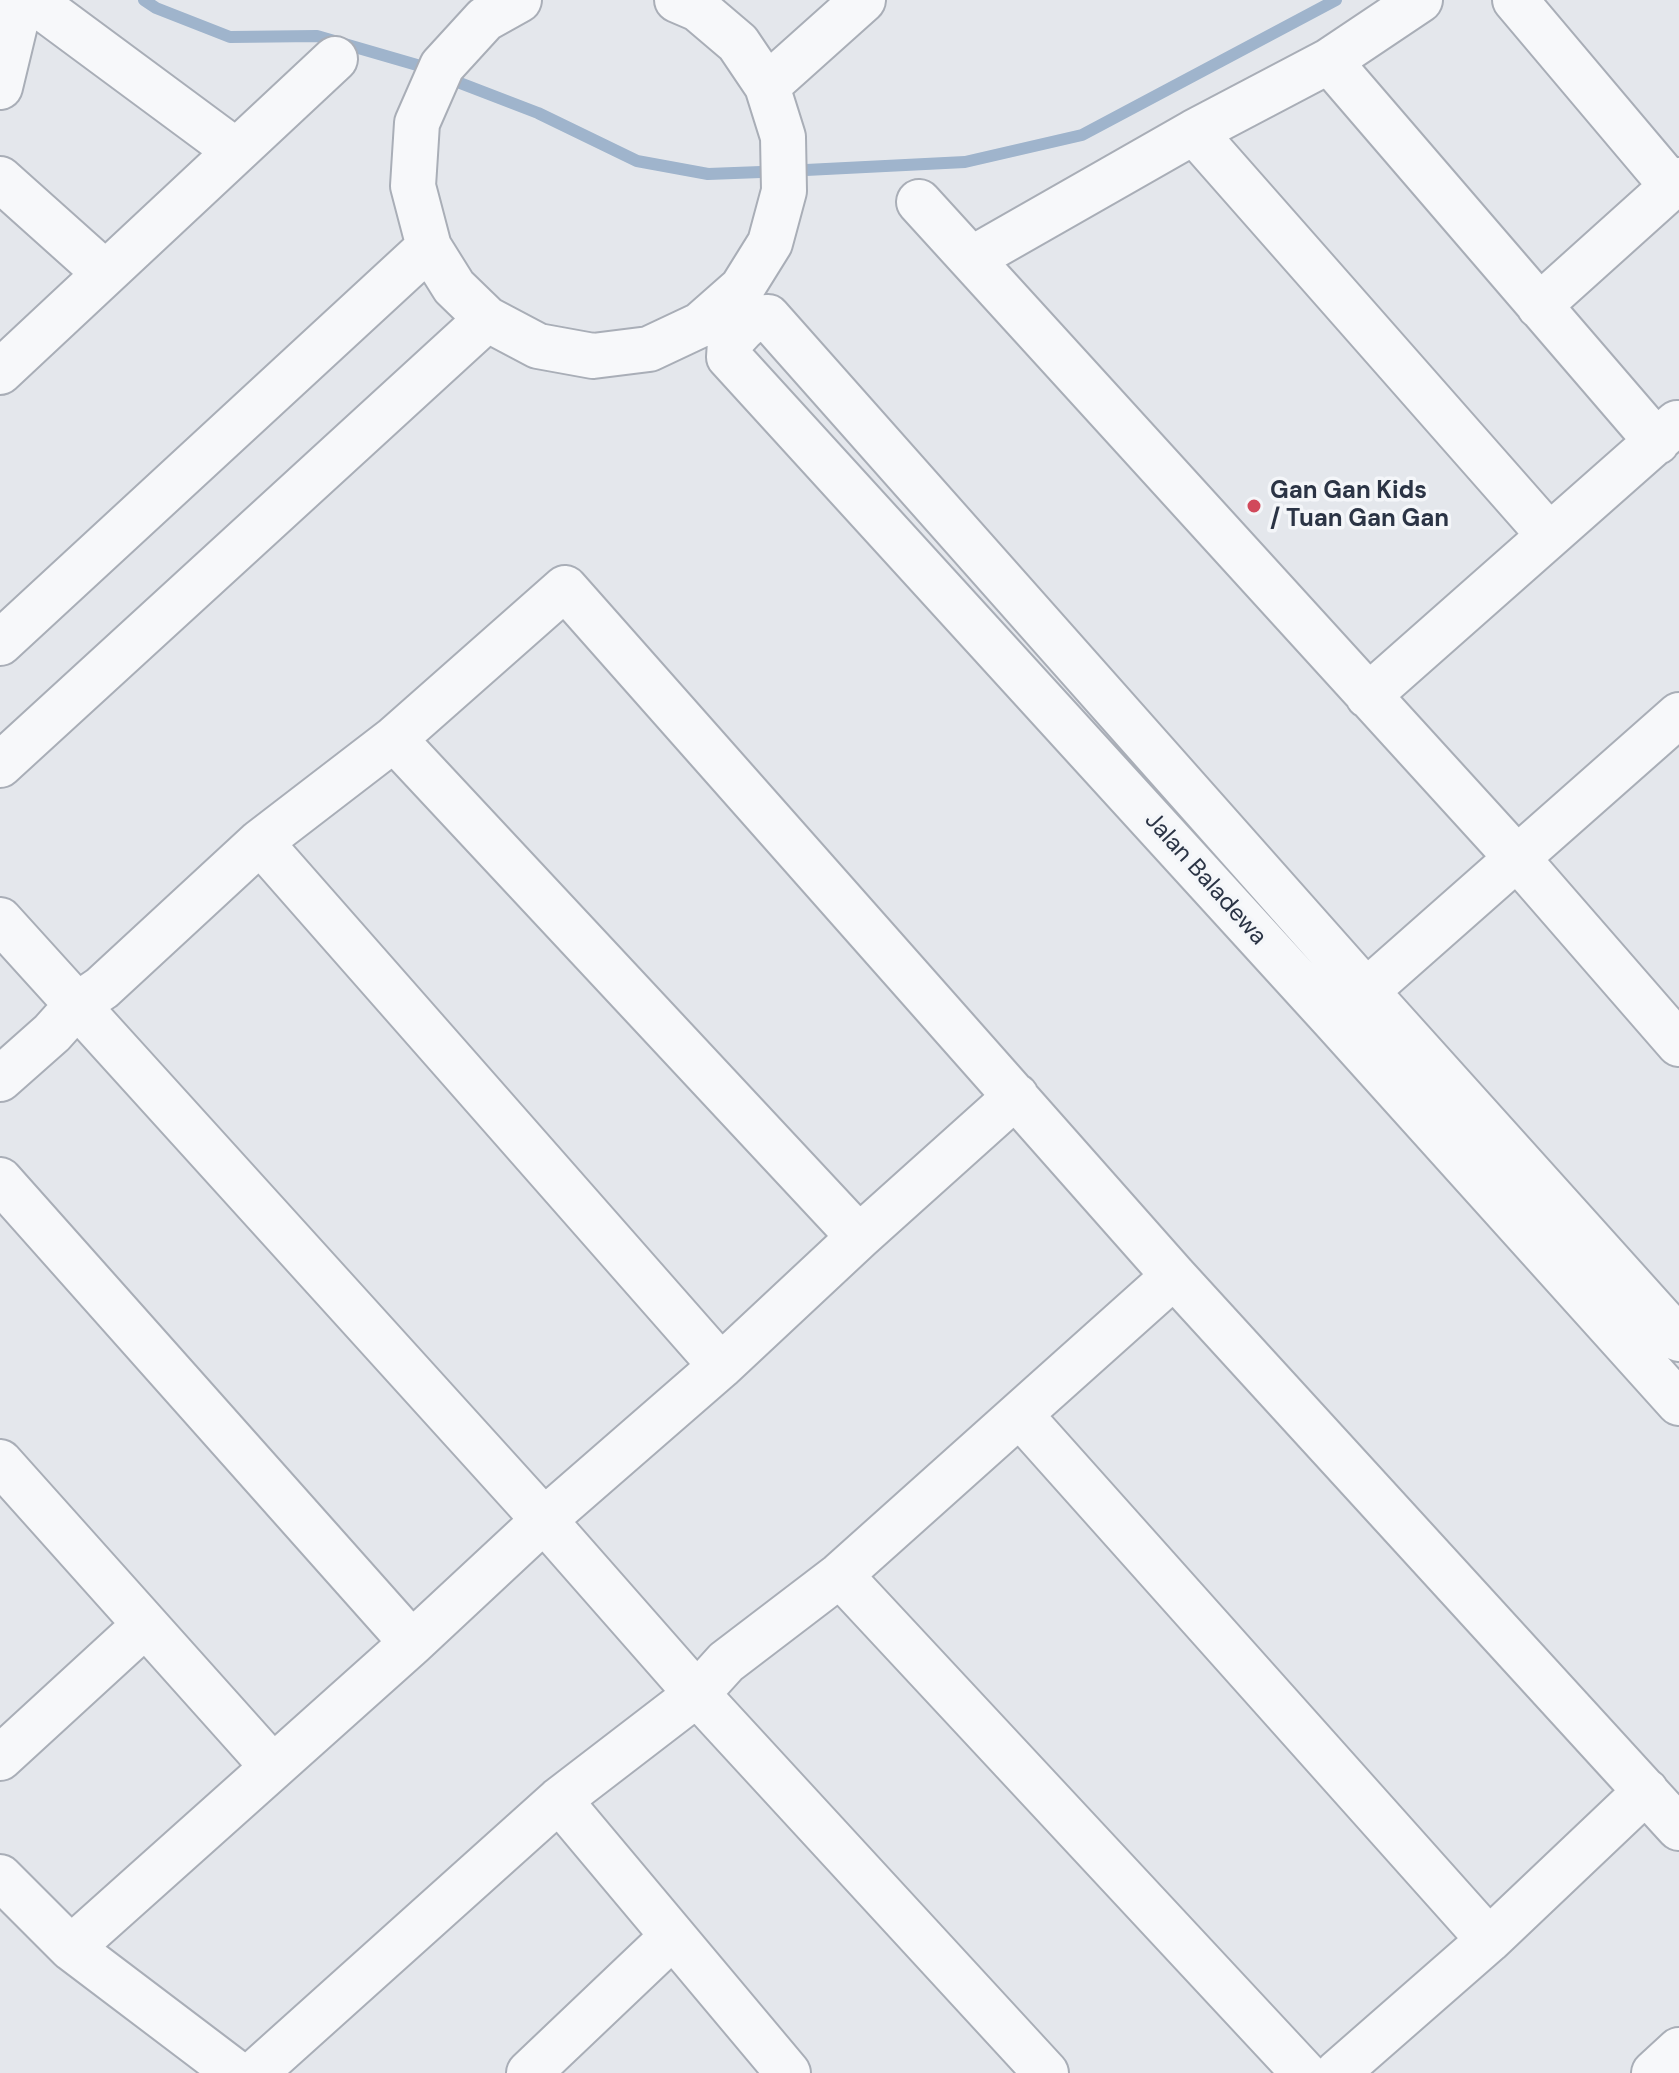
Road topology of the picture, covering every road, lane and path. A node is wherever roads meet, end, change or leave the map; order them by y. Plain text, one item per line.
1 (21, 0) edge
2 (32, 0) edge
3 (863, 0) edge
4 (1420, 0) edge
5 (1515, 0) edge
6 (694, 3) edge
7 (491, 6) edge
8 (335, 59) dead end
9 (1329, 61) junction
10 (767, 86) junction
11 (0, 87) edge
12 (1194, 132) junction
13 (236, 151) junction
14 (0, 179) edge
15 (1676, 183) edge
16 (919, 202) dead end
17 (429, 247) junction
18 (973, 258) junction
19 (105, 273) junction
20 (1539, 306) junction
21 (487, 319) junction
22 (0, 372) edge
23 (1668, 432) edge
24 (1549, 535) junction
25 (0, 643) edge
26 (1368, 696) junction
27 (1679, 715) edge
28 (394, 739) junction
29 (0, 765) edge
30 (260, 842) junction
31 (1517, 858) junction
32 (0, 920) edge
33 (77, 1005) junction
34 (1350, 1006) junction
35 (1674, 1029) edge
36 (0, 1079) edge
37 (1016, 1096) junction
38 (0, 1180) edge
39 (859, 1237) junction
40 (1174, 1276) junction
41 (1679, 1339) edge
42 (721, 1366) junction
43 (1679, 1403) edge
44 (1020, 1415) junction
45 (0, 1462) edge
46 (544, 1520) junction
47 (840, 1575) junction
48 (145, 1625) junction
49 (412, 1643) junction
50 (697, 1694) junction
51 (0, 1758) edge
52 (273, 1767) junction
53 (1646, 1791) junction
54 (559, 1800) junction
55 (1679, 1828) edge
56 (0, 1877) edge
57 (672, 1937) junction
58 (1489, 1940) junction
59 (71, 1948) junction
60 (1679, 2050) edge
61 (236, 2073) edge
62 (255, 2073) edge
63 (529, 2073) edge
64 (788, 2073) edge
65 (1046, 2073) edge
66 (1304, 2073) edge
67 (1337, 2073) edge
68 (1654, 2073) edge

1 - 11 street
2 - 13 street
3 - 10 street
4 - 9 street
5 - 15 street
6 - 10 street
7 - 17 street
8 - 13 street
9 - 12 street
9 - 20 street
10 - 21 street
12 - 18 street
12 - 24 street
13 - 19 street
14 - 19 street
15 - 20 street
16 - 18 street
17 - 21 street
17 - 25 street
18 - 26 street
19 - 22 street
20 - 23 street
21 - 29 street
23 - 24 street
24 - 26 street
26 - 31 street
27 - 31 street
28 - 30 street
28 - 37 street
28 - 39 street
30 - 33 street
30 - 42 street
31 - 34 street
31 - 35 street
32 - 33 street
33 - 36 street
33 - 46 street
34 - 34 street, Jalan Baladewa
34 - 41 street, Jalan Baladewa
34 - 43 street, Jalan Baladewa
37 - 39 street
37 - 40 street
38 - 49 street
39 - 42 street
40 - 44 street
40 - 53 street
42 - 46 street
44 - 47 street
44 - 58 street
45 - 48 street
46 - 49 street
46 - 50 street
47 - 50 street
47 - 66 street
48 - 51 street
48 - 52 street
49 - 52 street
50 - 54 street
50 - 65 street
52 - 59 street
53 - 55 street
53 - 58 street
54 - 57 street
54 - 62 street
56 - 59 street
57 - 63 street
57 - 64 street
58 - 67 street
59 - 61 street
60 - 68 street

